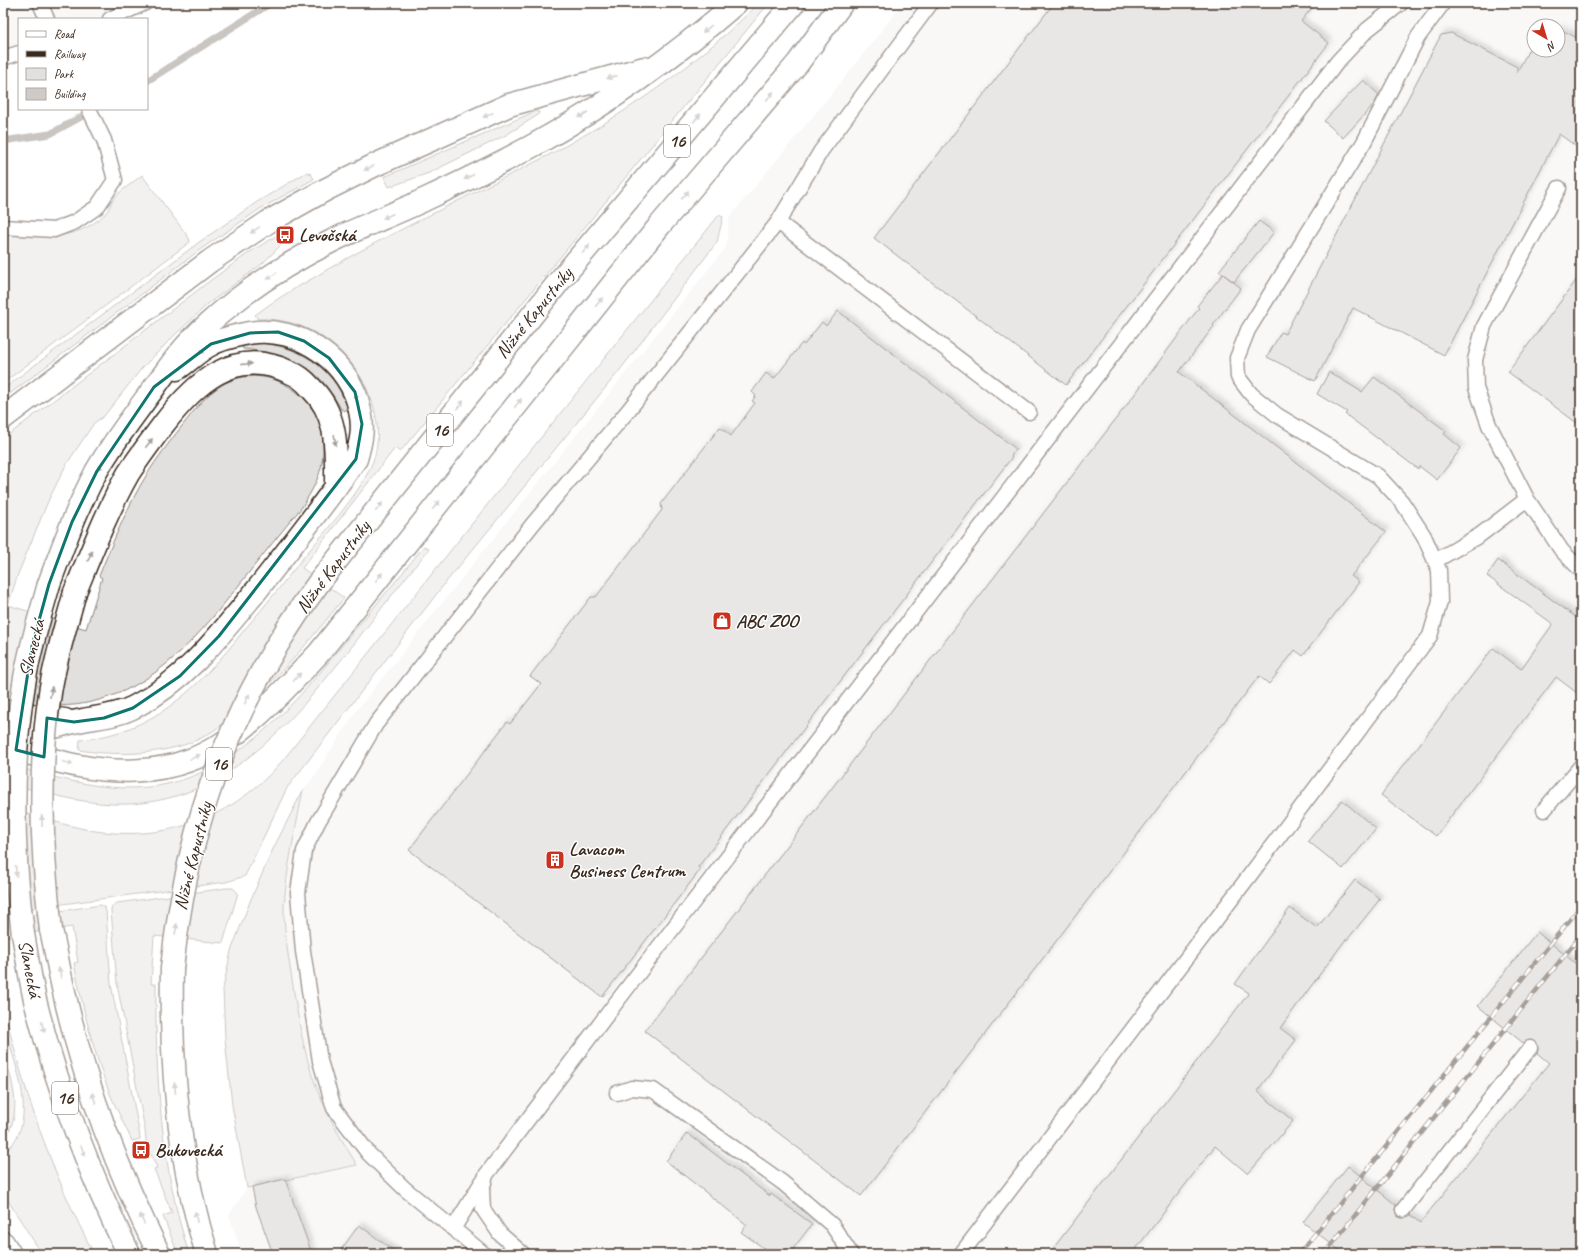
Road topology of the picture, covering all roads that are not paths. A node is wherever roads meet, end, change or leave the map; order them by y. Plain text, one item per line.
1 (40, 3) edge
2 (145, 3) edge
3 (736, 3) edge
4 (794, 3) edge
5 (842, 3) edge
6 (931, 3) edge
7 (1401, 3) edge
8 (1443, 3) edge
9 (47, 18) edge
10 (112, 18) edge
11 (18, 53) edge
12 (3, 58) edge
13 (663, 63) junction
14 (89, 110) edge
15 (1559, 188) dead end
16 (778, 222) junction
17 (3, 227) edge
18 (154, 387) junction
19 (1029, 412) dead end
20 (3, 418) edge
21 (336, 487) junction
22 (1527, 499) junction
23 (1435, 561) junction
24 (1581, 570) edge
25 (3, 711) edge
26 (74, 722) junction
27 (3, 742) edge
28 (3, 746) edge
29 (1581, 766) edge
30 (1544, 810) dead end
31 (1530, 1048) dead end
32 (617, 1093) dead end
33 (486, 1175) junction
34 (1403, 1210) dead end
35 (453, 1229) junction
36 (3, 1243) edge
37 (10, 1254) edge
38 (129, 1254) edge
39 (159, 1254) edge
40 (207, 1254) edge
41 (484, 1254) edge
42 (523, 1254) edge
43 (851, 1254) edge
44 (961, 1254) edge

1 - 9 lane
2 - 10 lane
3 -> 13 main road, 16
40 -> 4 main road, Nižné Kapustníky / 16, bridge
28 -> 5 main road
6 - 16 lane
7 - 33 lane
8 - 23 lane
11 - 12 lane
13 -> 18 main road, 16
13 -> 20 main road
14 - 17 lane
15 - 22 lane
16 - 19 lane
16 - 35 lane
21 -> 18 main road
18 -> 38 main road, Slanecká / 16, bridge
21 - 26 main road
39 -> 21 main road, bridge
22 - 23 lane
22 - 24 lane
23 - 44 lane
25 - 26 main road
26 - 27 main road
29 - 30 lane
31 - 34 lane
32 - 43 lane
33 - 35 lane
33 - 42 lane
35 - 41 lane
36 - 37 main road

